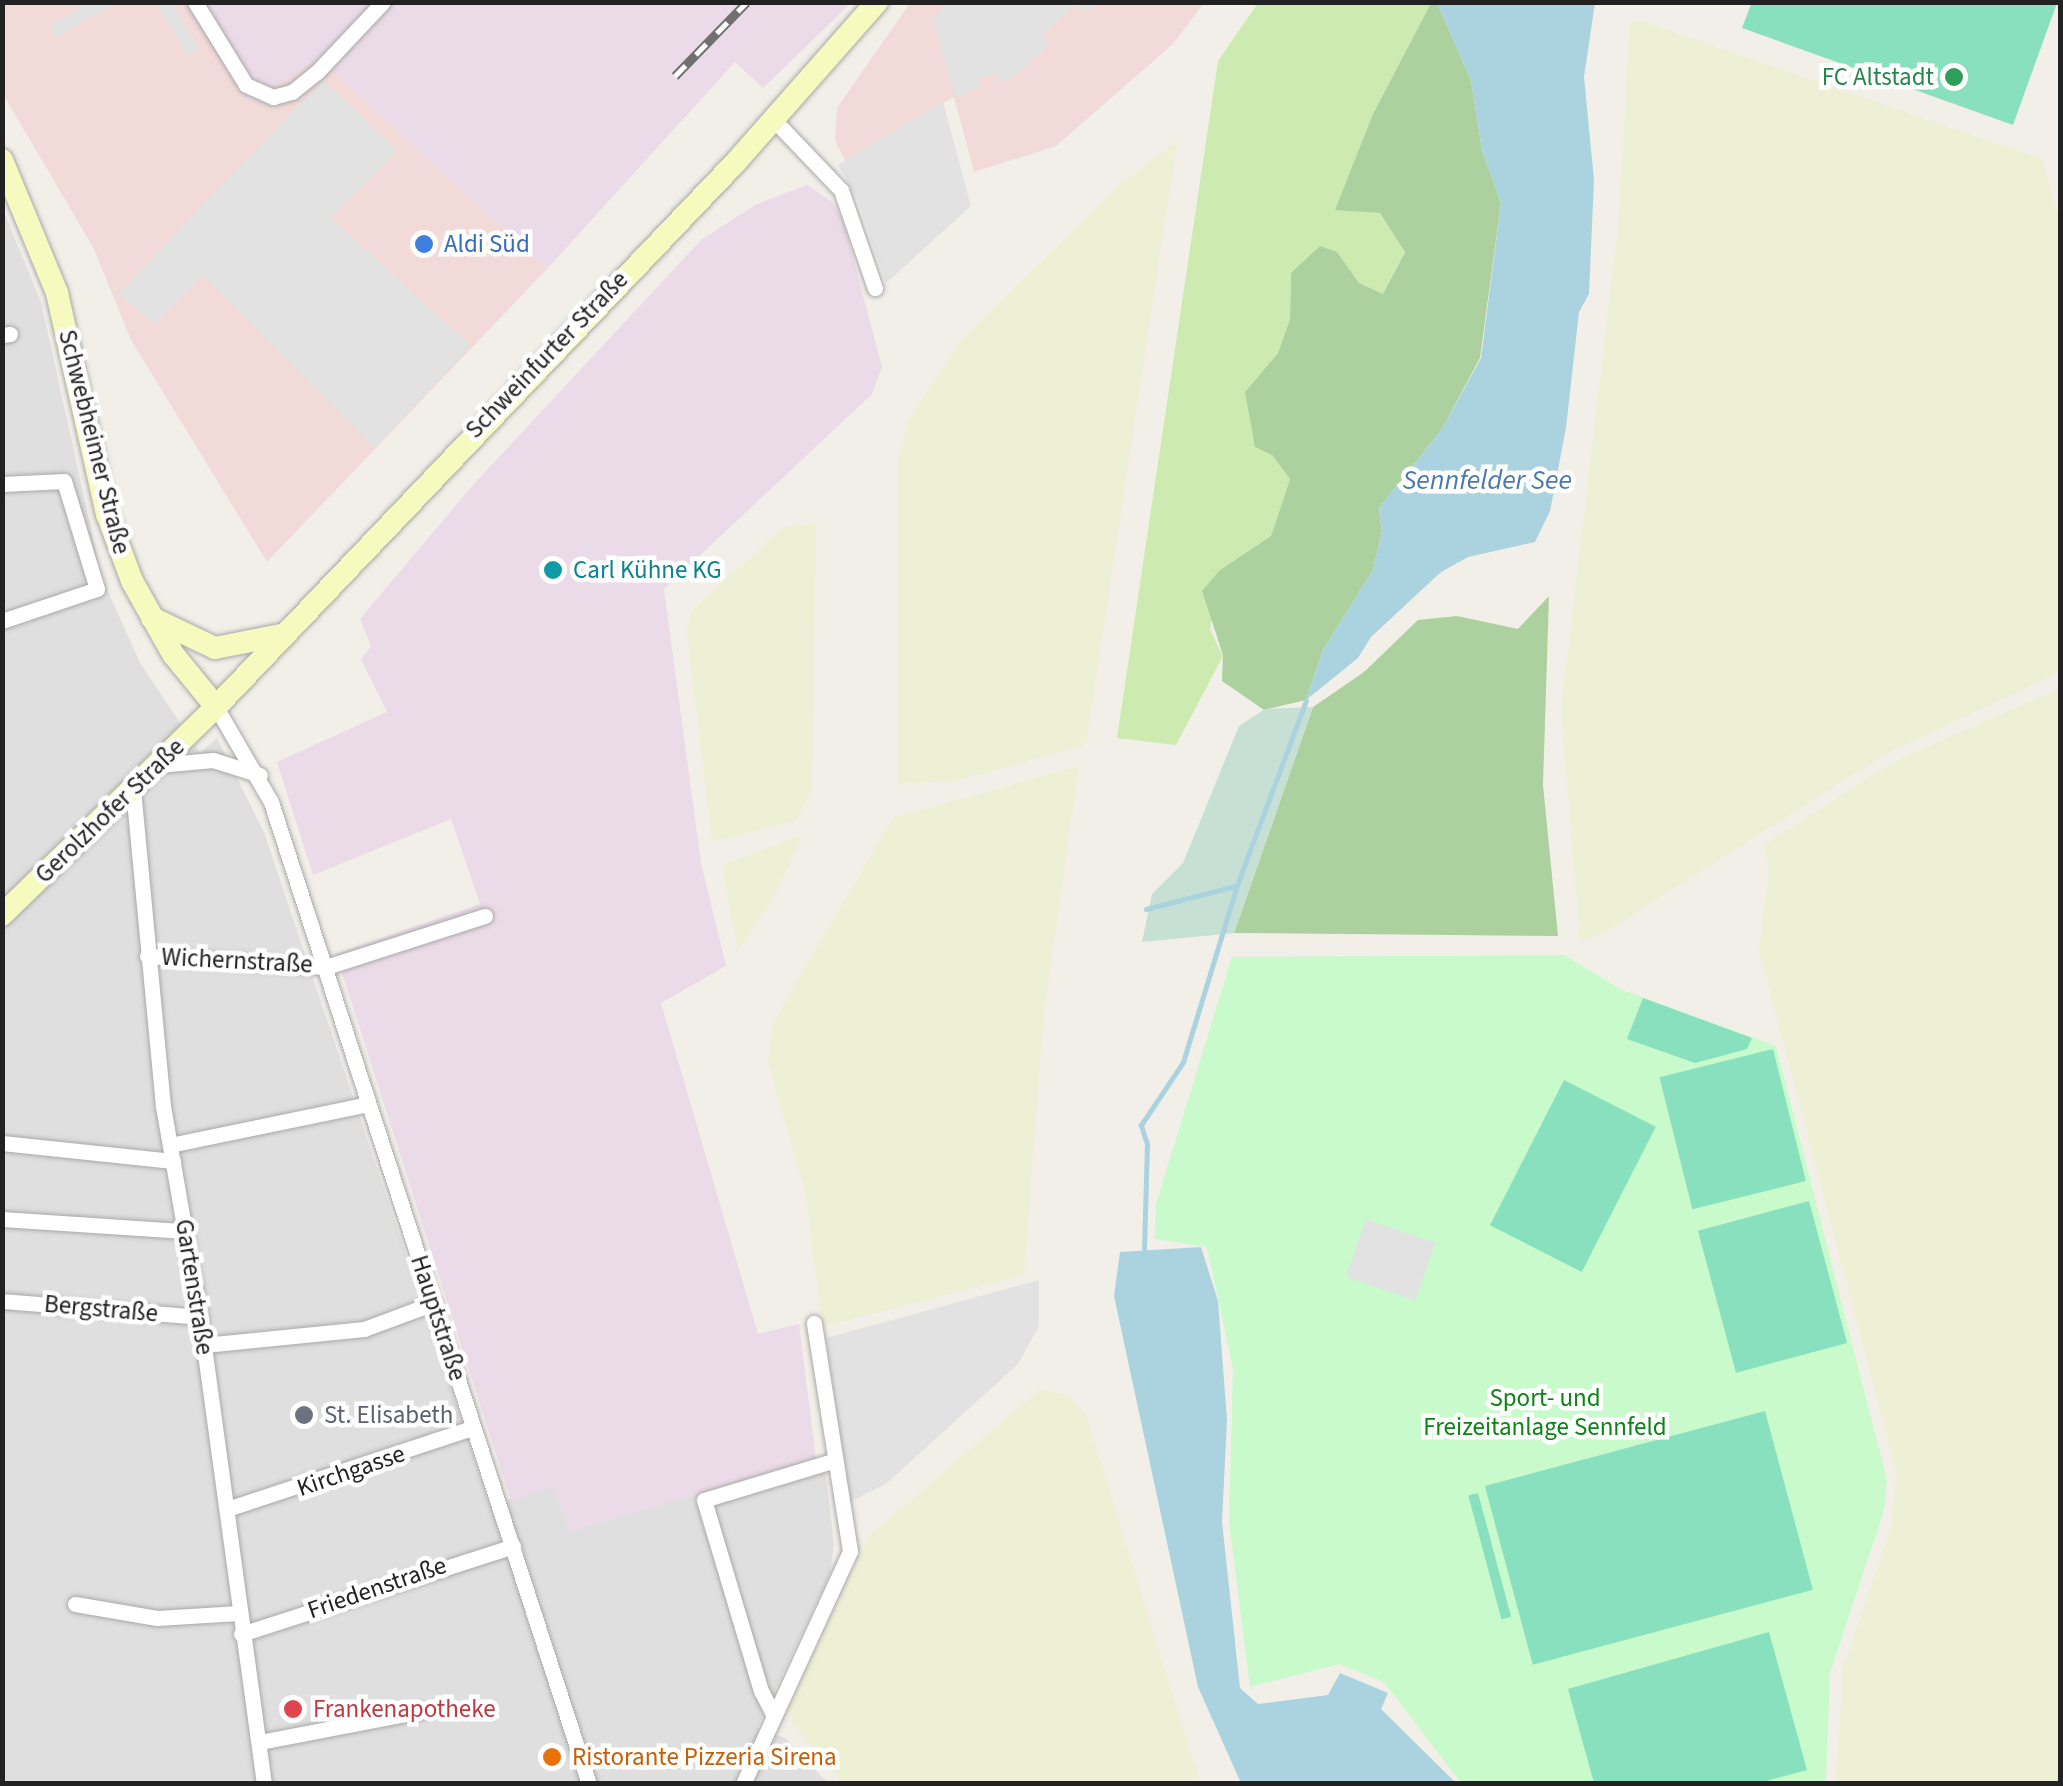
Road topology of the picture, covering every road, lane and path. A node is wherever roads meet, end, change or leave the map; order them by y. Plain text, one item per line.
1 (195, 2) edge
2 (383, 2) edge
3 (877, 2) edge
4 (774, 120) junction
5 (2, 160) edge
6 (875, 288) dead end
7 (2, 484) edge
8 (150, 616) junction
9 (2, 621) edge
10 (285, 634) junction
11 (216, 707) junction
12 (158, 765) junction
13 (260, 775) junction
14 (133, 789) junction
15 (2, 914) edge
16 (486, 916) dead end
17 (147, 956) junction
18 (326, 967) junction
19 (368, 1104) junction
20 (2, 1143) edge
21 (171, 1153) junction
22 (2, 1219) edge
23 (185, 1231) junction
24 (2, 1300) edge
25 (434, 1303) junction
26 (200, 1318) junction
27 (814, 1323) dead end
28 (204, 1345) junction
29 (472, 1428) junction
30 (832, 1462) junction
31 (228, 1509) junction
32 (514, 1546) junction
33 (75, 1604) dead end
34 (239, 1613) junction
35 (241, 1634) junction
36 (421, 1711) dead end
37 (774, 1716) junction
38 (260, 1742) junction
39 (264, 1784) edge
40 (589, 1784) edge
41 (744, 1784) edge

1 - 2 street
3 - 4 main road, Schweinfurter Straße
4 - 6 street
4 - 10 main road, Schweinfurter Straße
5 - 8 main road, Schwebheimer Straße
7 - 9 street
8 - 10 main road
8 - 11 main road, Schwebheimer Straße
10 - 11 main road, Schweinfurter Straße
11 - 12 main road, Gerolzhofer Straße
11 - 13 street, Hauptstraße
12 - 13 street
12 - 14 main road, Gerolzhofer Straße
13 - 18 street, Hauptstraße
14 - 15 main road, Gerolzhofer Straße
14 - 17 street, Gartenstraße
16 - 18 street
17 - 18 street, Wichernstraße
17 - 21 street, Gartenstraße
18 - 19 street, Hauptstraße
19 - 21 street
19 - 25 street, Hauptstraße
20 - 21 street
21 - 23 street, Gartenstraße
22 - 23 street
23 - 26 street, Gartenstraße
24 - 26 street, Bergstraße
25 - 28 street
25 - 29 street, Hauptstraße
26 - 28 street, Gartenstraße
27 - 30 street
28 - 31 street, Gartenstraße
29 - 31 street, Kirchgasse
29 - 32 street, Hauptstraße
30 - 37 street
30 - 37 street
31 - 34 street, Gartenstraße
32 - 35 street, Friedenstraße
32 - 40 street, Hauptstraße
33 - 34 street
34 - 35 street, Gartenstraße
35 - 38 street, Gartenstraße
36 - 38 street
37 - 41 street
38 - 39 street, Gartenstraße

